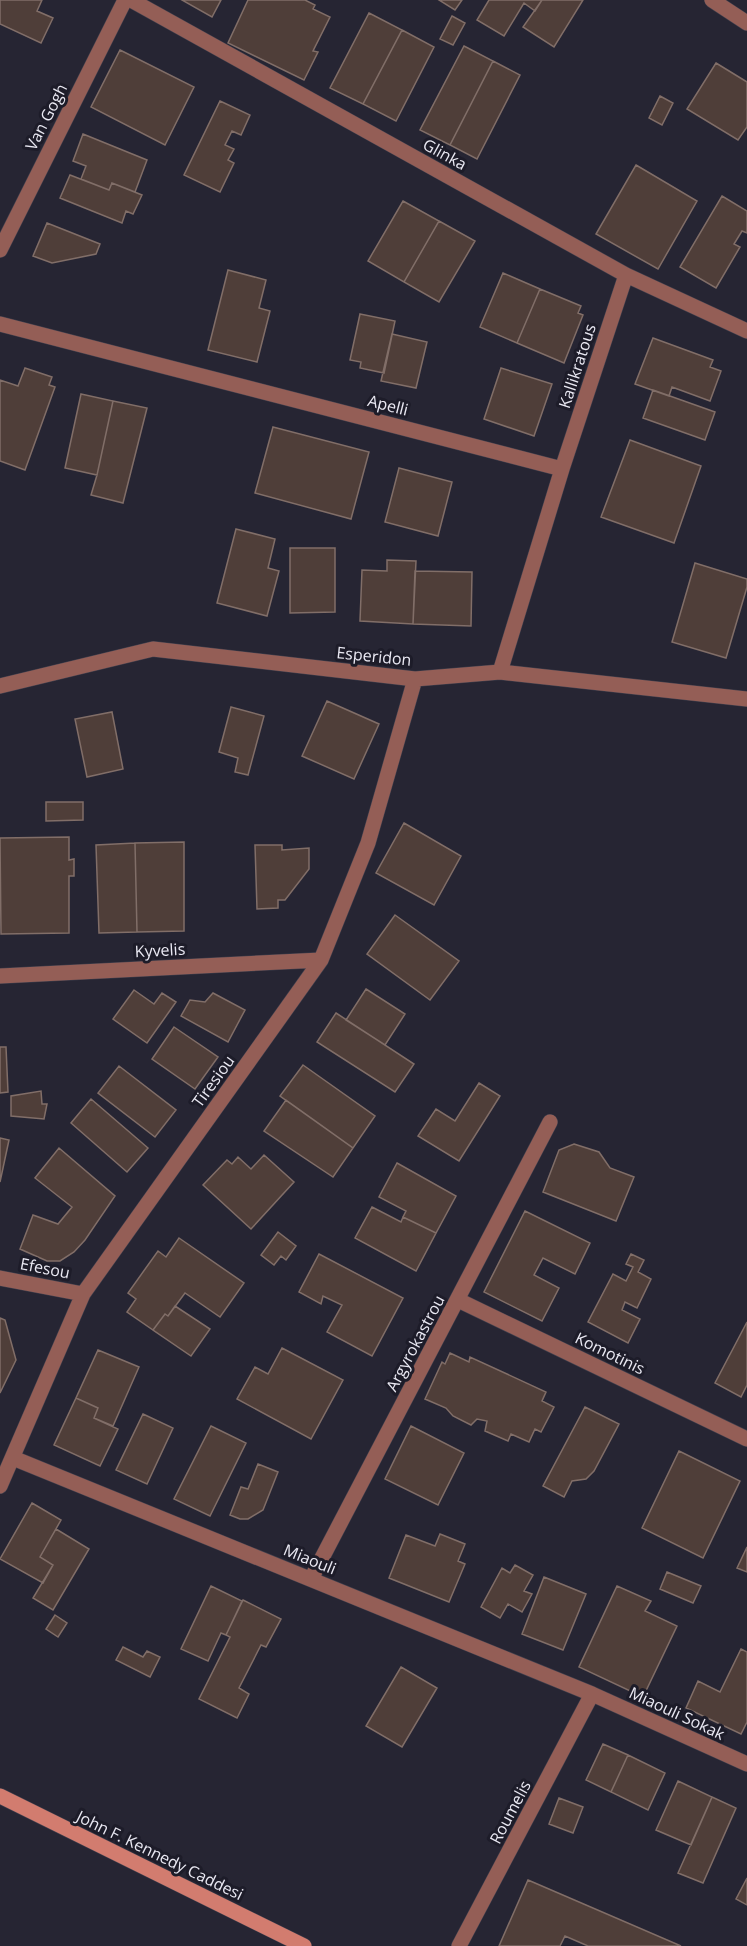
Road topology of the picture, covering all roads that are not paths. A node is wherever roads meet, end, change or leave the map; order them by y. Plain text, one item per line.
1 (125, 0) edge
2 (131, 0) edge
3 (712, 0) edge
4 (747, 23) edge
5 (0, 250) edge
6 (626, 275) junction
7 (0, 324) edge
8 (747, 331) edge
9 (562, 469) junction
10 (500, 672) junction
11 (415, 679) junction
12 (0, 687) edge
13 (747, 699) edge
14 (321, 960) junction
15 (0, 976) edge
16 (550, 1122) dead end
17 (0, 1278) edge
18 (83, 1294) junction
19 (458, 1300) junction
20 (747, 1439) edge
21 (13, 1458) junction
22 (0, 1486) edge
23 (311, 1579) junction
24 (592, 1694) junction
25 (747, 1764) edge
26 (0, 1796) edge
27 (304, 1946) edge
28 (459, 1946) edge

1 - 5 street, Van Gogh
2 - 6 street, Glinka
3 - 4 street
6 - 8 street, Glinka
6 - 9 street, Kallikratous
7 - 9 street, Apelli
9 - 10 street
10 - 11 street, Esperidon
10 - 13 street, Esperidon
11 - 12 street, Esperidon
11 - 14 street, Tiresiou
14 - 15 street, Kyvelis
14 - 18 street, Tiresiou
16 - 19 street, Argyrokastrou
17 - 18 street, Efesou
18 - 21 street, Tiresiou
19 - 20 street, Komotinis
19 - 23 street, Argyrokastrou
21 - 22 street, Tiresiou
21 - 23 street, Miaouli
23 - 24 street, Miaouli
24 - 25 street, Miaouli Sokak
24 - 28 street, Roumelis
26 - 27 street, John F. Kennedy Caddesi

